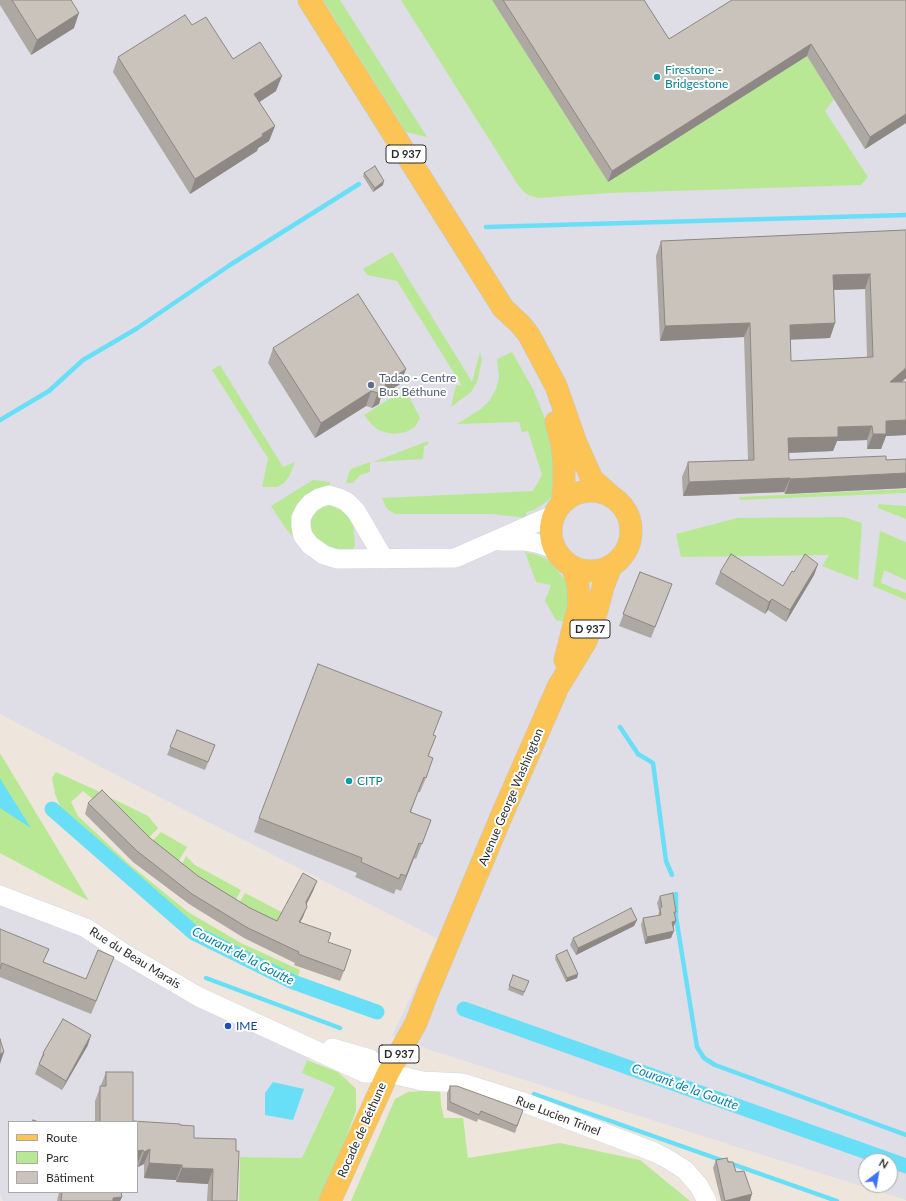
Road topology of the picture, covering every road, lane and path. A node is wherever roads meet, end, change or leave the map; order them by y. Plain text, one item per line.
1 (309, 0) edge
2 (503, 308) junction
3 (610, 495) junction
4 (557, 509) junction
5 (494, 541) junction
6 (555, 549) junction
7 (384, 559) dead end
8 (612, 566) junction
9 (573, 567) junction
10 (558, 687) junction
11 (0, 895) edge
12 (464, 907) joint
13 (388, 1073) junction
14 (330, 1201) edge
15 (708, 1201) edge

1 - 2 main road, D 937
2 - 3 main road, D 937
2 - 4 main road, D 937
3 - 4 main road
3 - 8 main road
4 - 5 street
4 - 6 main road
5 - 6 street
5 - 7 street
6 - 9 main road
8 - 9 main road
8 - 10 main road, Avenue George Washington / D 937
9 - 10 main road, Avenue George Washington / D 937
10 - 12 main road, Avenue George Washington / D 937
11 - 13 street, Rue du Beau Marais
12 - 13 main road, Rocade de Béthune / D 937
13 - 14 main road, Rocade de Béthune / D 937
13 - 15 street, Rue Lucien Trinel

